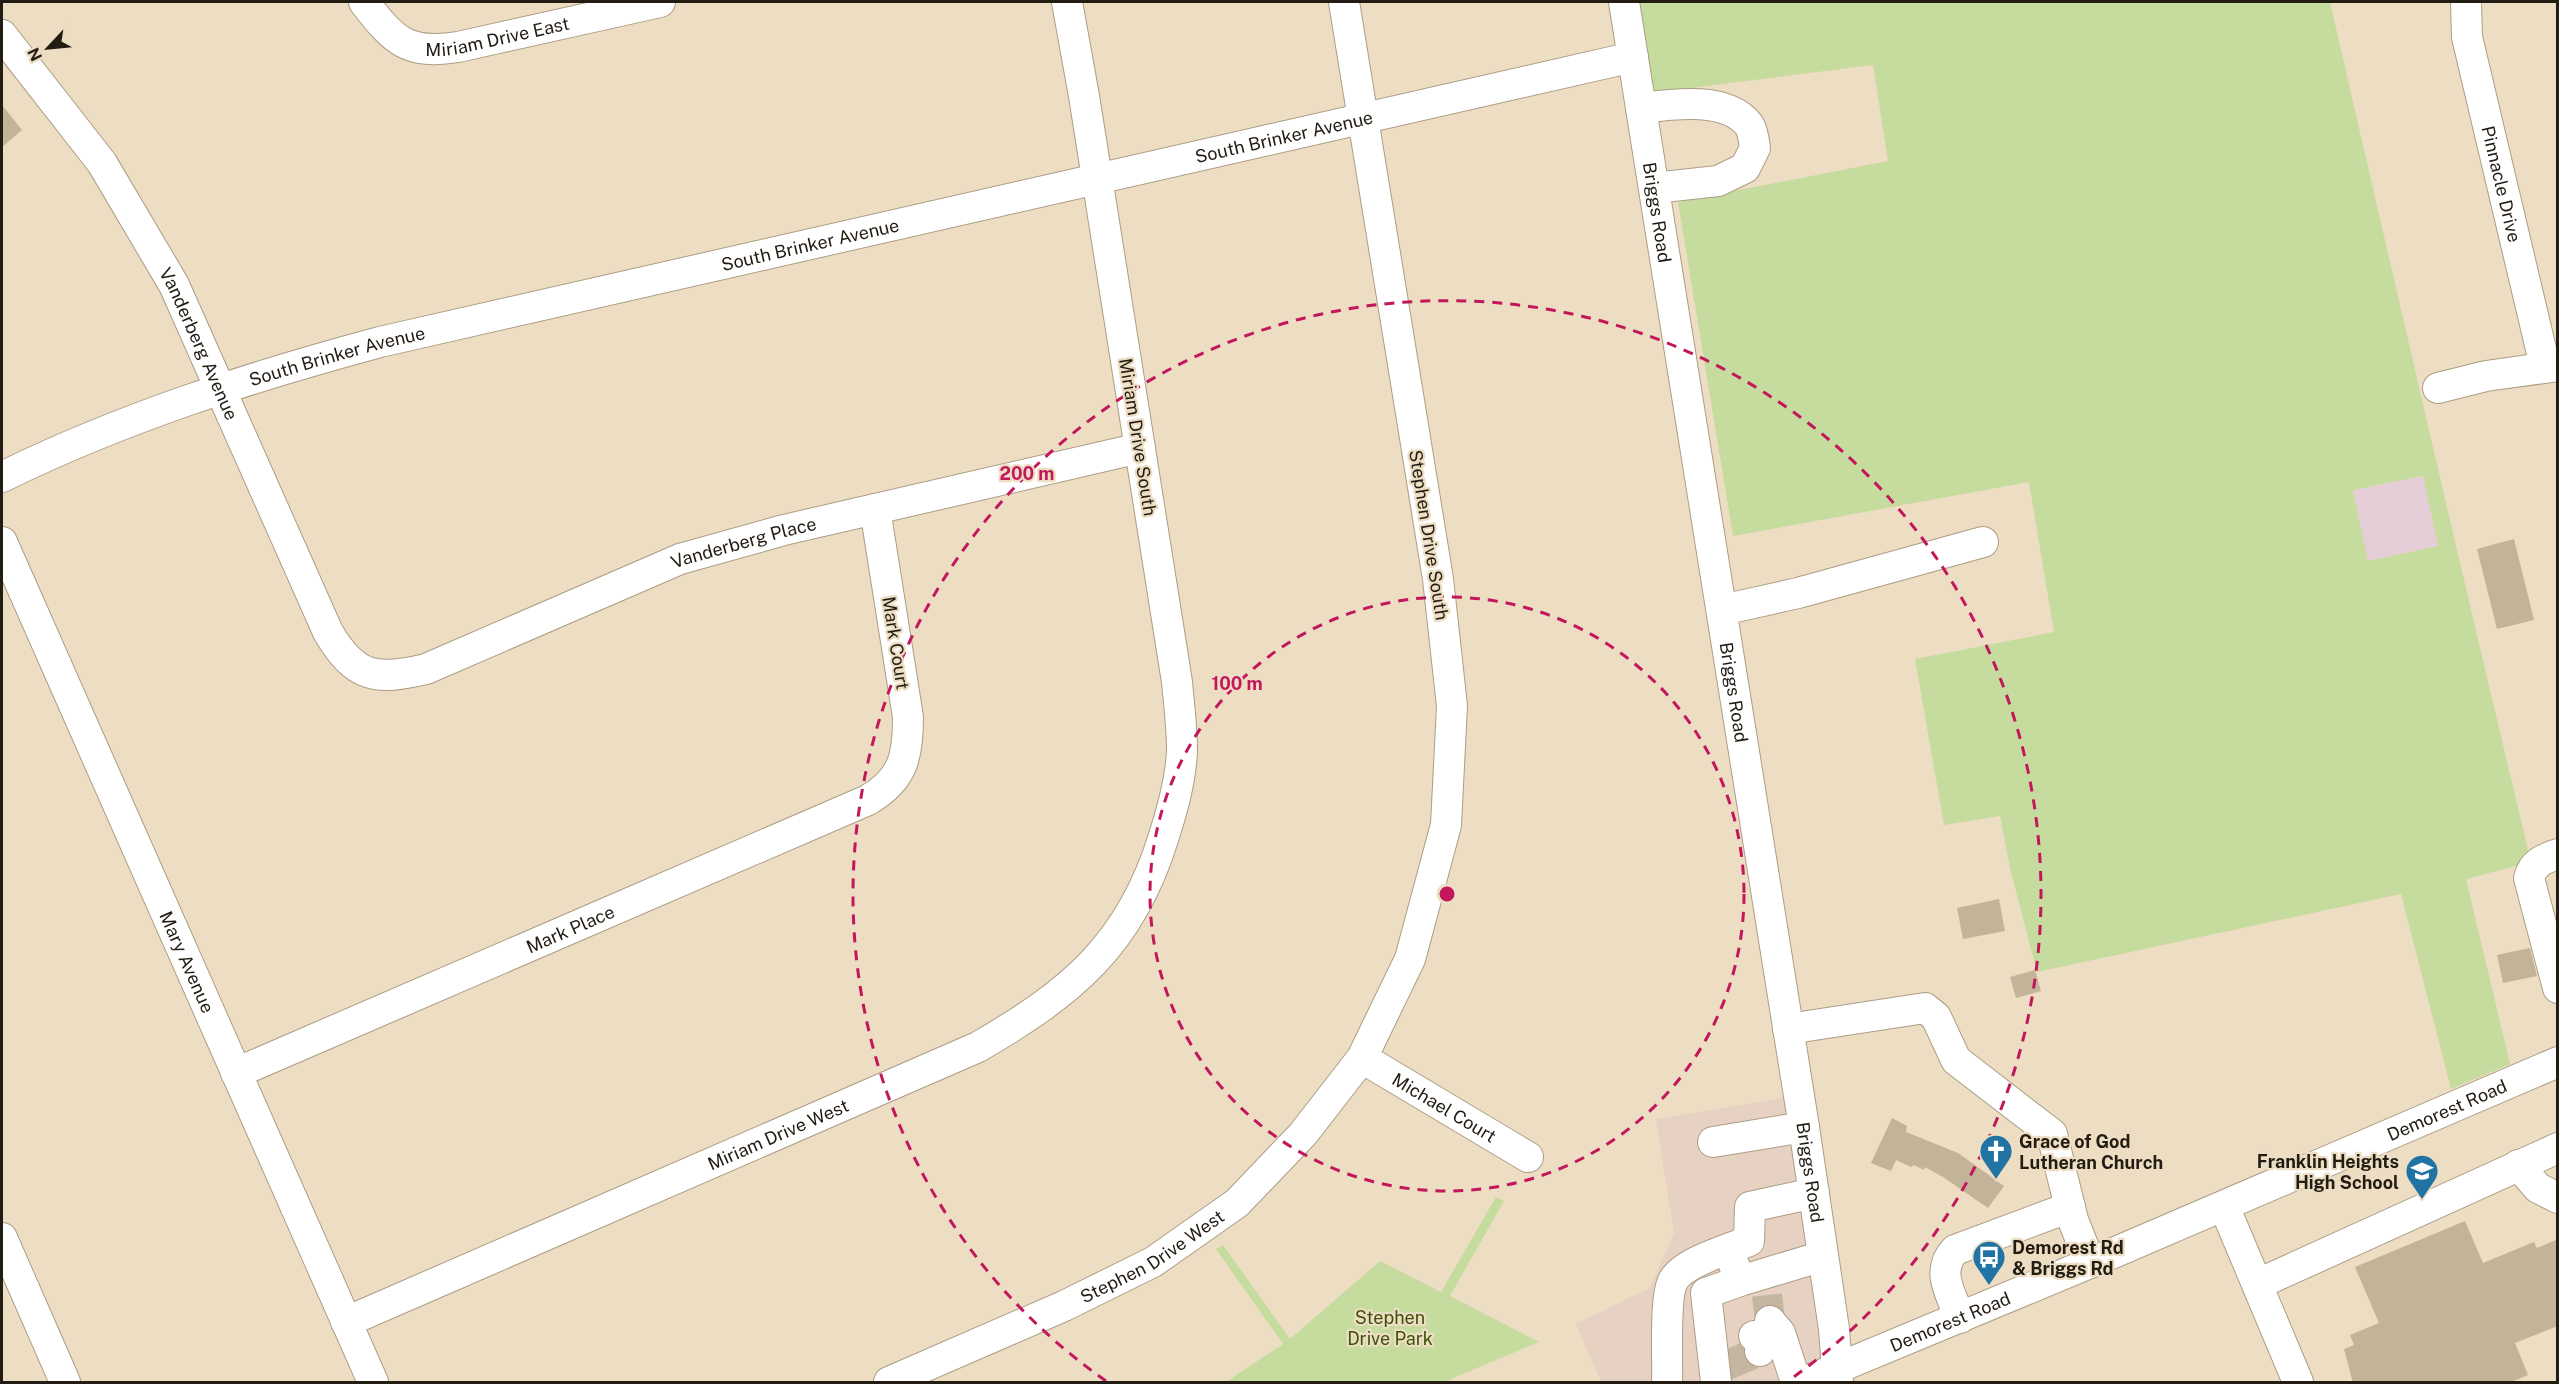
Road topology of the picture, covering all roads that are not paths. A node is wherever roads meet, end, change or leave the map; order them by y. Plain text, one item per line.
1 (660, 2) edge
2 (1067, 2) edge
3 (1344, 2) edge
4 (1624, 2) edge
5 (2466, 2) edge
6 (371, 11) edge
7 (2, 35) edge
8 (1633, 57) junction
9 (1641, 108) junction
10 (1363, 119) junction
11 (1097, 179) junction
12 (1654, 188) junction
13 (2551, 366) edge
14 (2438, 388) dead end
15 (220, 390) junction
16 (1140, 448) junction
17 (2, 477) edge
18 (875, 509) junction
19 (2, 542) edge
20 (1983, 542) dead end
21 (1722, 610) junction
22 (363, 671) joint
23 (897, 775) joint
24 (2558, 854) edge
25 (1153, 872) joint
26 (2558, 988) edge
27 (1788, 1029) junction
28 (1362, 1058) junction
29 (2558, 1062) edge
30 (236, 1073) junction
31 (1804, 1127) junction
32 (1713, 1142) dead end
33 (2558, 1148) edge
34 (1528, 1157) dead end
35 (2518, 1165) junction
36 (1814, 1193) junction
37 (2558, 1198) edge
38 (2224, 1206) junction
39 (2070, 1207) junction
40 (2, 1238) edge
41 (1729, 1249) junction
42 (1823, 1256) junction
43 (2090, 1263) junction
44 (1740, 1281) junction
45 (2258, 1284) junction
46 (1771, 1314) junction
47 (1960, 1318) junction
48 (346, 1322) junction
49 (1719, 1365) edge
50 (1838, 1376) edge
51 (65, 1383) edge
52 (373, 1383) edge
53 (889, 1383) edge
54 (1667, 1383) edge
55 (1796, 1383) edge
56 (1804, 1383) edge
57 (2298, 1383) edge

1 - 6 street, Miriam Drive East
2 - 11 street, Miriam Drive South
3 - 10 street, Stephen Drive South
4 - 8 street, Briggs Road
5 - 13 street, Pinnacle Drive
7 - 15 street, Vanderberg Avenue
8 - 9 street, Briggs Road
8 - 10 street, South Brinker Avenue
9 - 12 street, Briggs Road
9 - 12 street
10 - 11 street, South Brinker Avenue
10 - 28 street, Stephen Drive South
11 - 15 street, South Brinker Avenue
11 - 16 street, Miriam Drive South
12 - 21 street, Briggs Road
13 - 14 street
15 - 17 street, South Brinker Avenue
15 - 22 street, Vanderberg Avenue
16 - 18 street, Vanderberg Place
16 - 25 street, Miriam Drive South
18 - 22 street, Vanderberg Place
18 - 23 street, Mark Court
19 - 30 street, Mary Avenue
20 - 21 street
21 - 27 street, Briggs Road
23 - 30 street, Mark Place
24 - 26 street
25 - 48 street, Miriam Drive West
27 - 31 street, Briggs Road
27 - 39 street
28 - 34 street, Michael Court
28 - 53 street, Stephen Drive West
29 - 38 street, Demorest Road
30 - 48 street, Mary Avenue
31 - 32 street
31 - 36 street, Briggs Road
33 - 35 street
35 - 37 street
35 - 45 street
36 - 41 street
36 - 42 street, Briggs Road
38 - 43 street, Demorest Road
38 - 45 street
39 - 43 street
39 - 47 street
40 - 51 street
41 - 44 street
41 - 54 street
42 - 46 street
42 - 50 street, Briggs Road
43 - 47 street, Demorest Road
44 - 46 street
44 - 49 street
45 - 57 street
46 - 55 street
47 - 50 street, Demorest Road
48 - 52 street, Mary Avenue
50 - 56 street, Demorest Road

